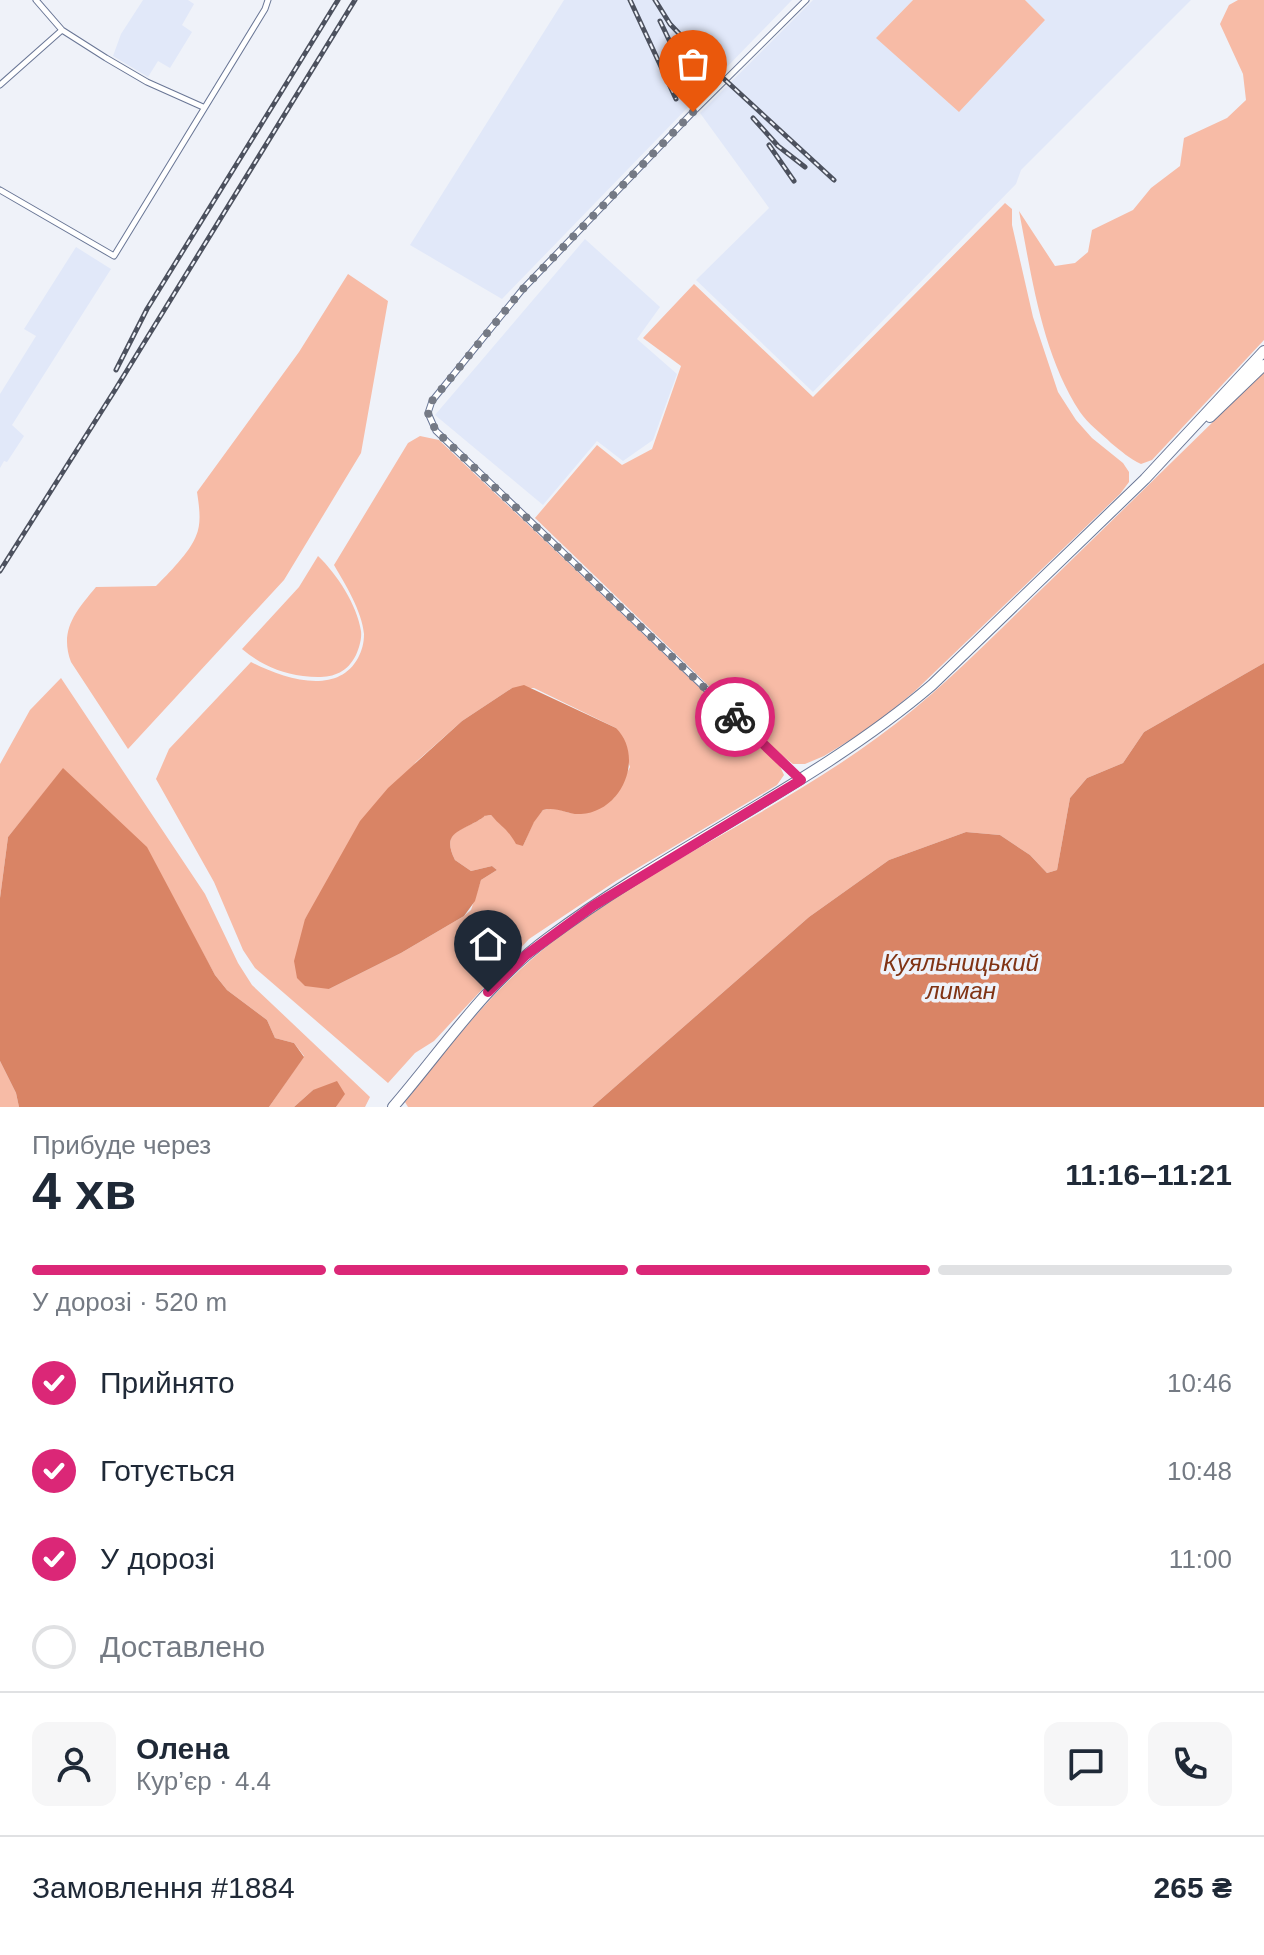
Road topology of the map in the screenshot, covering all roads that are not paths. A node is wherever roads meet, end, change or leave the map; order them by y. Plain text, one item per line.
1 (36, 0) edge
2 (268, 0) edge
3 (806, 0) edge
4 (62, 30) junction
5 (0, 85) edge
6 (203, 107) junction
7 (0, 190) edge
8 (1264, 351) edge
9 (1264, 365) edge
10 (1173, 450) junction
11 (801, 780) junction
12 (393, 1107) edge

1 - 4 street
2 - 6 street
3 - 11 street
4 - 5 street
4 - 6 street
6 - 7 street
8 - 10 highway
9 - 10 highway
10 - 11 highway
11 - 12 highway

